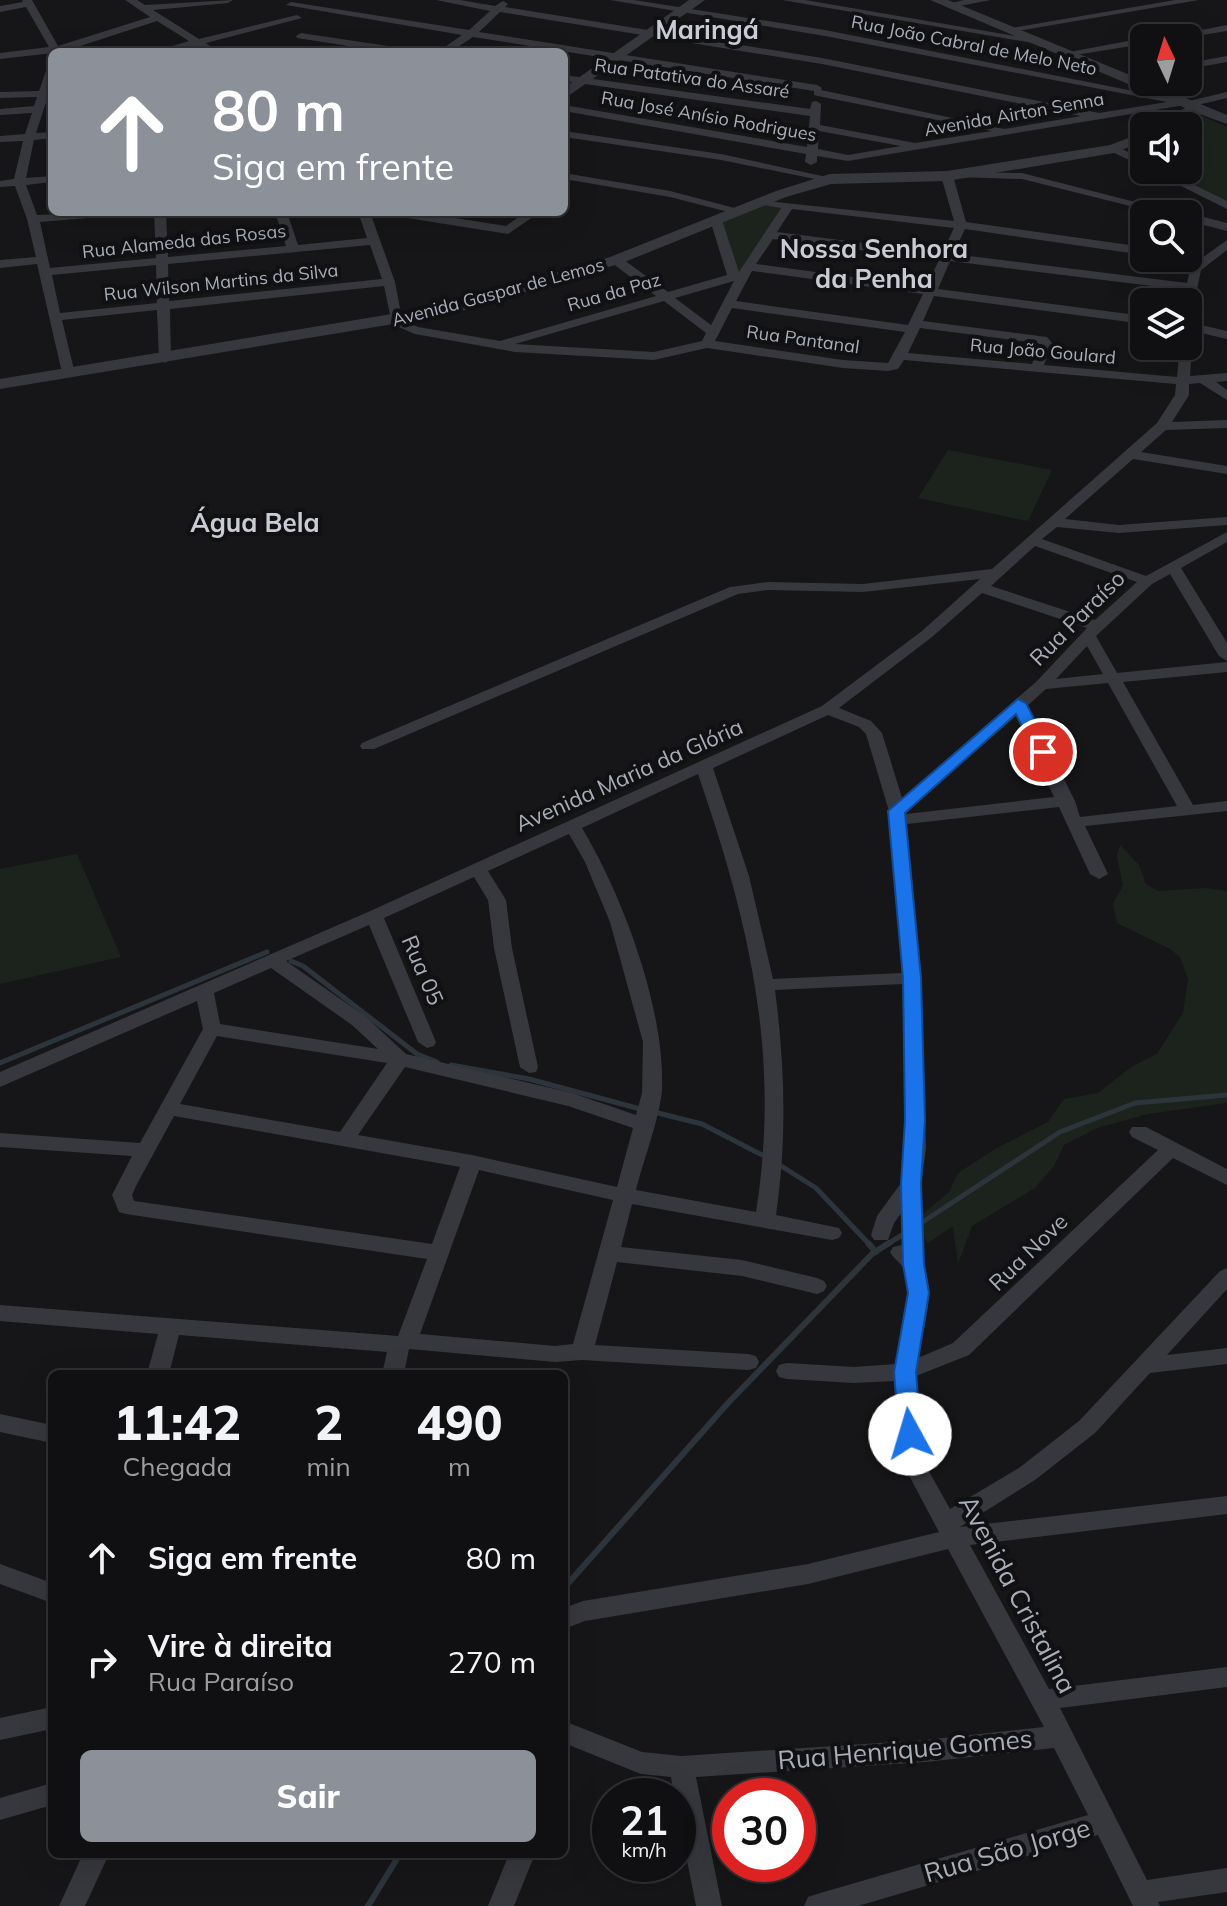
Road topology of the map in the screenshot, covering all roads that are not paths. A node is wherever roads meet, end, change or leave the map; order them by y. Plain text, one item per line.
1 (130, 0) edge
2 (228, 0) edge
3 (441, 0) edge
4 (507, 0) edge
5 (615, 0) edge
6 (698, 0) edge
7 (787, 0) edge
8 (986, 0) edge
9 (1194, 0) edge
10 (28, 2) edge
11 (290, 2) edge
12 (943, 3) edge
13 (842, 4) edge
14 (142, 8) junction
15 (0, 9) edge
16 (498, 9) junction
17 (684, 11) junction
18 (158, 18) junction
19 (297, 18) junction
20 (1164, 23) edge
21 (1227, 28) edge
22 (1011, 29) junction
23 (472, 33) junction
24 (650, 33) junction
25 (825, 33) junction
26 (301, 36) junction
27 (195, 40) junction
28 (1039, 41) junction
29 (1130, 43) edge
30 (57, 48) edge
31 (64, 48) edge
32 (170, 48) edge
33 (207, 48) edge
34 (304, 48) edge
35 (381, 48) edge
36 (449, 48) edge
37 (48, 51) edge
38 (1069, 53) junction
39 (0, 56) edge
40 (620, 56) junction
41 (1227, 59) edge
42 (822, 61) junction
43 (1202, 63) edge
44 (1130, 76) edge
45 (1126, 77) junction
46 (1130, 78) edge
47 (568, 79) edge
48 (585, 81) junction
49 (817, 90) junction
50 (568, 92) edge
51 (0, 95) edge
52 (1227, 95) edge
53 (1180, 96) edge
54 (45, 97) edge
55 (1190, 104) junction
56 (568, 109) edge
57 (0, 112) edge
58 (1180, 112) edge
59 (814, 113) junction
60 (1102, 117) junction
61 (1227, 120) edge
62 (815, 127) junction
63 (1010, 131) junction
64 (859, 134) junction
65 (48, 135) edge
66 (568, 135) edge
67 (29, 137) junction
68 (0, 139) edge
69 (1130, 142) edge
70 (924, 147) junction
71 (1114, 149) junction
72 (813, 152) junction
73 (1130, 157) edge
74 (848, 158) junction
75 (809, 174) junction
76 (953, 176) junction
77 (568, 177) edge
78 (836, 178) junction
79 (48, 179) edge
80 (19, 182) junction
81 (0, 184) edge
82 (1183, 184) edge
83 (762, 202) junction
84 (1130, 203) edge
85 (789, 205) junction
86 (1227, 206) edge
87 (740, 211) junction
88 (67, 216) edge
89 (160, 216) edge
90 (282, 216) edge
91 (365, 216) edge
92 (419, 216) edge
93 (529, 216) edge
94 (33, 219) junction
95 (716, 220) junction
96 (1202, 221) edge
97 (961, 225) junction
98 (1227, 227) edge
99 (770, 235) junction
100 (374, 241) junction
101 (1227, 244) edge
102 (1130, 247) edge
103 (293, 249) junction
104 (944, 258) junction
105 (616, 260) junction
106 (1203, 261) joint
107 (160, 262) junction
108 (0, 264) edge
109 (43, 266) junction
110 (742, 273) junction
111 (389, 282) junction
112 (1189, 287) joint
113 (927, 291) junction
114 (663, 296) junction
115 (731, 304) junction
116 (161, 308) junction
117 (57, 317) junction
118 (1130, 318) edge
119 (396, 321) junction
120 (912, 326) junction
121 (1202, 329) edge
122 (1227, 335) edge
123 (710, 338) junction
124 (495, 346) junction
125 (165, 359) junction
126 (1185, 360) edge
127 (897, 361) junction
128 (1036, 370) junction
129 (68, 374) junction
130 (1227, 377) edge
131 (1204, 380) junction
132 (1183, 381) junction
133 (0, 384) edge
134 (1227, 396) edge
135 (1227, 424) edge
136 (1162, 426) junction
137 (1131, 454) junction
138 (1227, 470) edge
139 (1227, 519) edge
140 (1053, 522) junction
141 (1227, 536) edge
142 (1033, 541) junction
143 (1174, 569) junction
144 (998, 573) junction
145 (1147, 581) junction
146 (980, 587) junction
147 (1093, 632) junction
148 (1227, 656) edge
149 (1227, 667) edge
150 (1112, 679) junction
151 (1042, 685) junction
152 (1018, 703) junction
153 (828, 709) junction
154 (368, 746) dead end
155 (704, 767) junction
156 (1067, 801) junction
157 (1227, 806) edge
158 (1188, 810) junction
159 (897, 816) junction
160 (1077, 822) junction
161 (572, 825) junction
162 (477, 869) junction
163 (1099, 874) dead end
164 (374, 916) junction
165 (272, 960) junction
166 (912, 978) junction
167 (765, 985) junction
168 (204, 991) junction
169 (212, 1029) junction
170 (427, 1042) dead end
171 (400, 1059) junction
172 (529, 1067) dead end
173 (0, 1080) edge
174 (170, 1109) junction
175 (643, 1120) junction
176 (1139, 1132) dead end
177 (0, 1140) edge
178 (345, 1140) junction
179 (1172, 1148) junction
180 (145, 1150) junction
181 (472, 1162) junction
182 (1227, 1178) edge
183 (911, 1184) junction
184 (627, 1196) junction
185 (765, 1219) junction
186 (832, 1233) dead end
187 (881, 1235) dead end
188 (439, 1253) junction
189 (611, 1254) junction
190 (1227, 1276) edge
191 (817, 1286) dead end
192 (0, 1313) edge
193 (170, 1327) junction
194 (403, 1343) junction
195 (582, 1352) junction
196 (1227, 1356) edge
197 (748, 1362) dead end
198 (551, 1364) edge
199 (1143, 1366) junction
200 (159, 1370) edge
201 (394, 1370) edge
202 (787, 1371) dead end
203 (905, 1372) junction
204 (0, 1423) edge
205 (48, 1433) edge
206 (1227, 1505) edge
207 (951, 1531) junction
208 (0, 1574) edge
209 (48, 1592) edge
210 (568, 1617) edge
211 (1227, 1677) edge
212 (1043, 1700) junction
213 (48, 1719) edge
214 (0, 1729) edge
215 (1060, 1736) junction
216 (568, 1739) edge
217 (681, 1767) junction
218 (48, 1795) edge
219 (0, 1809) edge
220 (1105, 1821) junction
221 (94, 1858) edge
222 (520, 1858) edge
223 (1227, 1880) edge
224 (1144, 1899) edge
225 (72, 1906) edge
226 (501, 1906) edge
227 (709, 1906) edge
228 (817, 1906) edge

1 - 14 street
2 - 14 street
3 - 16 street
4 - 16 street
5 - 17 street, Rua João Cabral de Melo Neto
6 - 17 street
7 - 13 street
8 - 12 street
9 - 20 street
10 - 15 street
10 - 30 street
11 - 19 street
11 - 23 street
12 - 22 street
13 - 25 street
13 - 28 street
14 - 18 street
16 - 23 street
16 - 24 street
17 - 24 street
17 - 25 street, Rua João Cabral de Melo Neto
18 - 27 street
18 - 31 street
19 - 26 street
19 - 27 street
20 - 21 street
20 - 22 street
22 - 28 street
23 - 36 street
23 - 40 street
24 - 40 street
24 - 42 street
25 - 42 street
25 - 55 street, Rua João Cabral de Melo Neto
26 - 34 street
26 - 35 street
27 - 32 street
27 - 33 street
28 - 38 street
29 - 38 street
37 - 39 street
38 - 45 street
40 - 48 street
40 - 49 street
41 - 43 street
42 - 49 street
42 - 60 street
44 - 45 street
45 - 46 street
47 - 48 street, Rua Patativa do Assaré
48 - 50 street
48 - 59 street, Rua Patativa do Assaré
49 - 59 street
49 - 63 street
51 - 54 street
52 - 55 street, Avenida Airton Senna
53 - 55 street
54 - 57 street
54 - 67 street
55 - 58 street
55 - 60 street, Avenida Airton Senna
55 - 61 street
56 - 72 street, Rua José Anísio Rodrigues
59 - 62 street
60 - 63 street, Avenida Airton Senna
62 - 64 street
62 - 72 street
63 - 70 street, Avenida Airton Senna
64 - 70 street
64 - 74 street
65 - 67 street
66 - 75 street
67 - 68 street
67 - 80 street
69 - 71 street, Avenida Gaspar de Lemos
70 - 74 street, Avenida Airton Senna
71 - 73 street
71 - 76 street, Avenida Gaspar de Lemos
72 - 74 street, Rua José Anísio Rodrigues
72 - 75 street
74 - 78 street
75 - 78 street
76 - 78 street, Avenida Gaspar de Lemos
76 - 84 street
76 - 97 street
77 - 87 street
78 - 83 street, Avenida Gaspar de Lemos
79 - 80 street
80 - 81 street
80 - 94 street
82 - 86 street
83 - 85 street
83 - 87 street, Avenida Gaspar de Lemos
85 - 97 street
85 - 99 street
87 - 95 street, Avenida Gaspar de Lemos
88 - 94 street
89 - 107 street
90 - 103 street
91 - 100 street
92 - 93 street
94 - 109 street
95 - 105 street, Avenida Gaspar de Lemos
95 - 110 street
96 - 98 street
97 - 102 street
97 - 104 street
99 - 104 street
99 - 110 street
100 - 103 street, Rua Alameda das Rosas
100 - 111 street
101 - 106 street
103 - 107 street, Rua Alameda das Rosas
104 - 112 street
104 - 113 street
105 - 114 street
105 - 119 street, Avenida Gaspar de Lemos
106 - 112 street
107 - 109 street, Rua Alameda das Rosas
107 - 116 street
108 - 109 street, Rua Alameda das Rosas
109 - 117 street
110 - 113 street
110 - 114 street, Rua da Paz
110 - 115 street
111 - 116 street, Rua Wilson Martins da Silva
111 - 119 street
113 - 118 street
113 - 120 street
114 - 123 street
114 - 124 street, Rua da Paz
115 - 120 street
115 - 123 street
116 - 117 street, Rua Wilson Martins da Silva
116 - 125 street
117 - 129 street
119 - 124 street
119 - 125 street, Avenida Gaspar de Lemos
120 - 127 street
120 - 128 street
121 - 122 street
123 - 124 street
123 - 127 street, Rua Pantanal
125 - 129 street, Avenida Gaspar de Lemos
126 - 132 street, Avenida Maria da Glória
127 - 128 street, Rua João Goulard
128 - 132 street, Rua João Goulard
129 - 133 street, Avenida Gaspar de Lemos
130 - 131 street, Rua João Goulard
131 - 132 street, Rua João Goulard
131 - 134 street
132 - 136 street, Avenida Maria da Glória
135 - 136 street
136 - 137 street, Avenida Maria da Glória
137 - 138 street
137 - 140 street, Avenida Maria da Glória
139 - 140 street
140 - 142 street, Avenida Maria da Glória
141 - 143 street, Rua Paraíso
142 - 144 street, Avenida Maria da Glória
142 - 145 street
143 - 145 street, Rua Paraíso
143 - 148 street
144 - 146 street, Avenida Maria da Glória
144 - 154 street
145 - 147 street, Rua Paraíso
146 - 147 street
146 - 153 street, Avenida Maria da Glória
147 - 150 street
147 - 151 street, Rua Paraíso
149 - 150 street
150 - 151 street
150 - 158 street
151 - 152 street, Rua Paraíso
152 - 156 street
152 - 159 street, Rua Paraíso
153 - 155 street, Avenida Maria da Glória
153 - 159 street, Avenida Cristalina
155 - 161 street, Avenida Maria da Glória
155 - 167 street
156 - 159 street
156 - 160 street
157 - 158 street
158 - 160 street
159 - 166 street, Avenida Cristalina
160 - 163 street
161 - 162 street, Avenida Maria da Glória
161 - 175 street
162 - 164 street, Avenida Maria da Glória
162 - 172 street
164 - 165 street, Avenida Maria da Glória
164 - 170 street, Rua 05
165 - 168 street, Avenida Maria da Glória
165 - 171 street
166 - 167 street
166 - 183 street, Avenida Cristalina
167 - 185 street
168 - 169 street
168 - 173 street, Avenida Maria da Glória
169 - 171 street
169 - 174 street
171 - 175 street
171 - 178 street
174 - 178 street
174 - 180 street
175 - 184 street
176 - 179 street
177 - 180 street
178 - 181 street
179 - 182 street
179 - 203 street, Rua Nove
180 - 188 street
181 - 184 street
181 - 188 street
183 - 187 street
183 - 203 street, Avenida Cristalina
184 - 185 street
184 - 189 street
185 - 186 street
188 - 194 street
189 - 191 street
189 - 195 street
190 - 199 street
192 - 193 street
193 - 194 street
193 - 200 street
194 - 198 street
194 - 201 street
195 - 197 street
195 - 198 street
196 - 199 street
199 - 207 street
202 - 203 street, Rua Nove
203 - 207 street, Avenida Cristalina
204 - 205 street
206 - 207 street
207 - 210 street
207 - 212 street, Avenida Cristalina
208 - 209 street
211 - 212 street
212 - 215 street, Avenida Cristalina
213 - 214 street
215 - 217 street, Rua Henrique Gomes
215 - 220 street, Avenida Cristalina
216 - 217 street, Rua Henrique Gomes
217 - 227 street
218 - 219 street
220 - 224 street, Avenida Cristalina
220 - 228 street, Rua São Jorge
221 - 225 street
222 - 226 street
223 - 224 street

